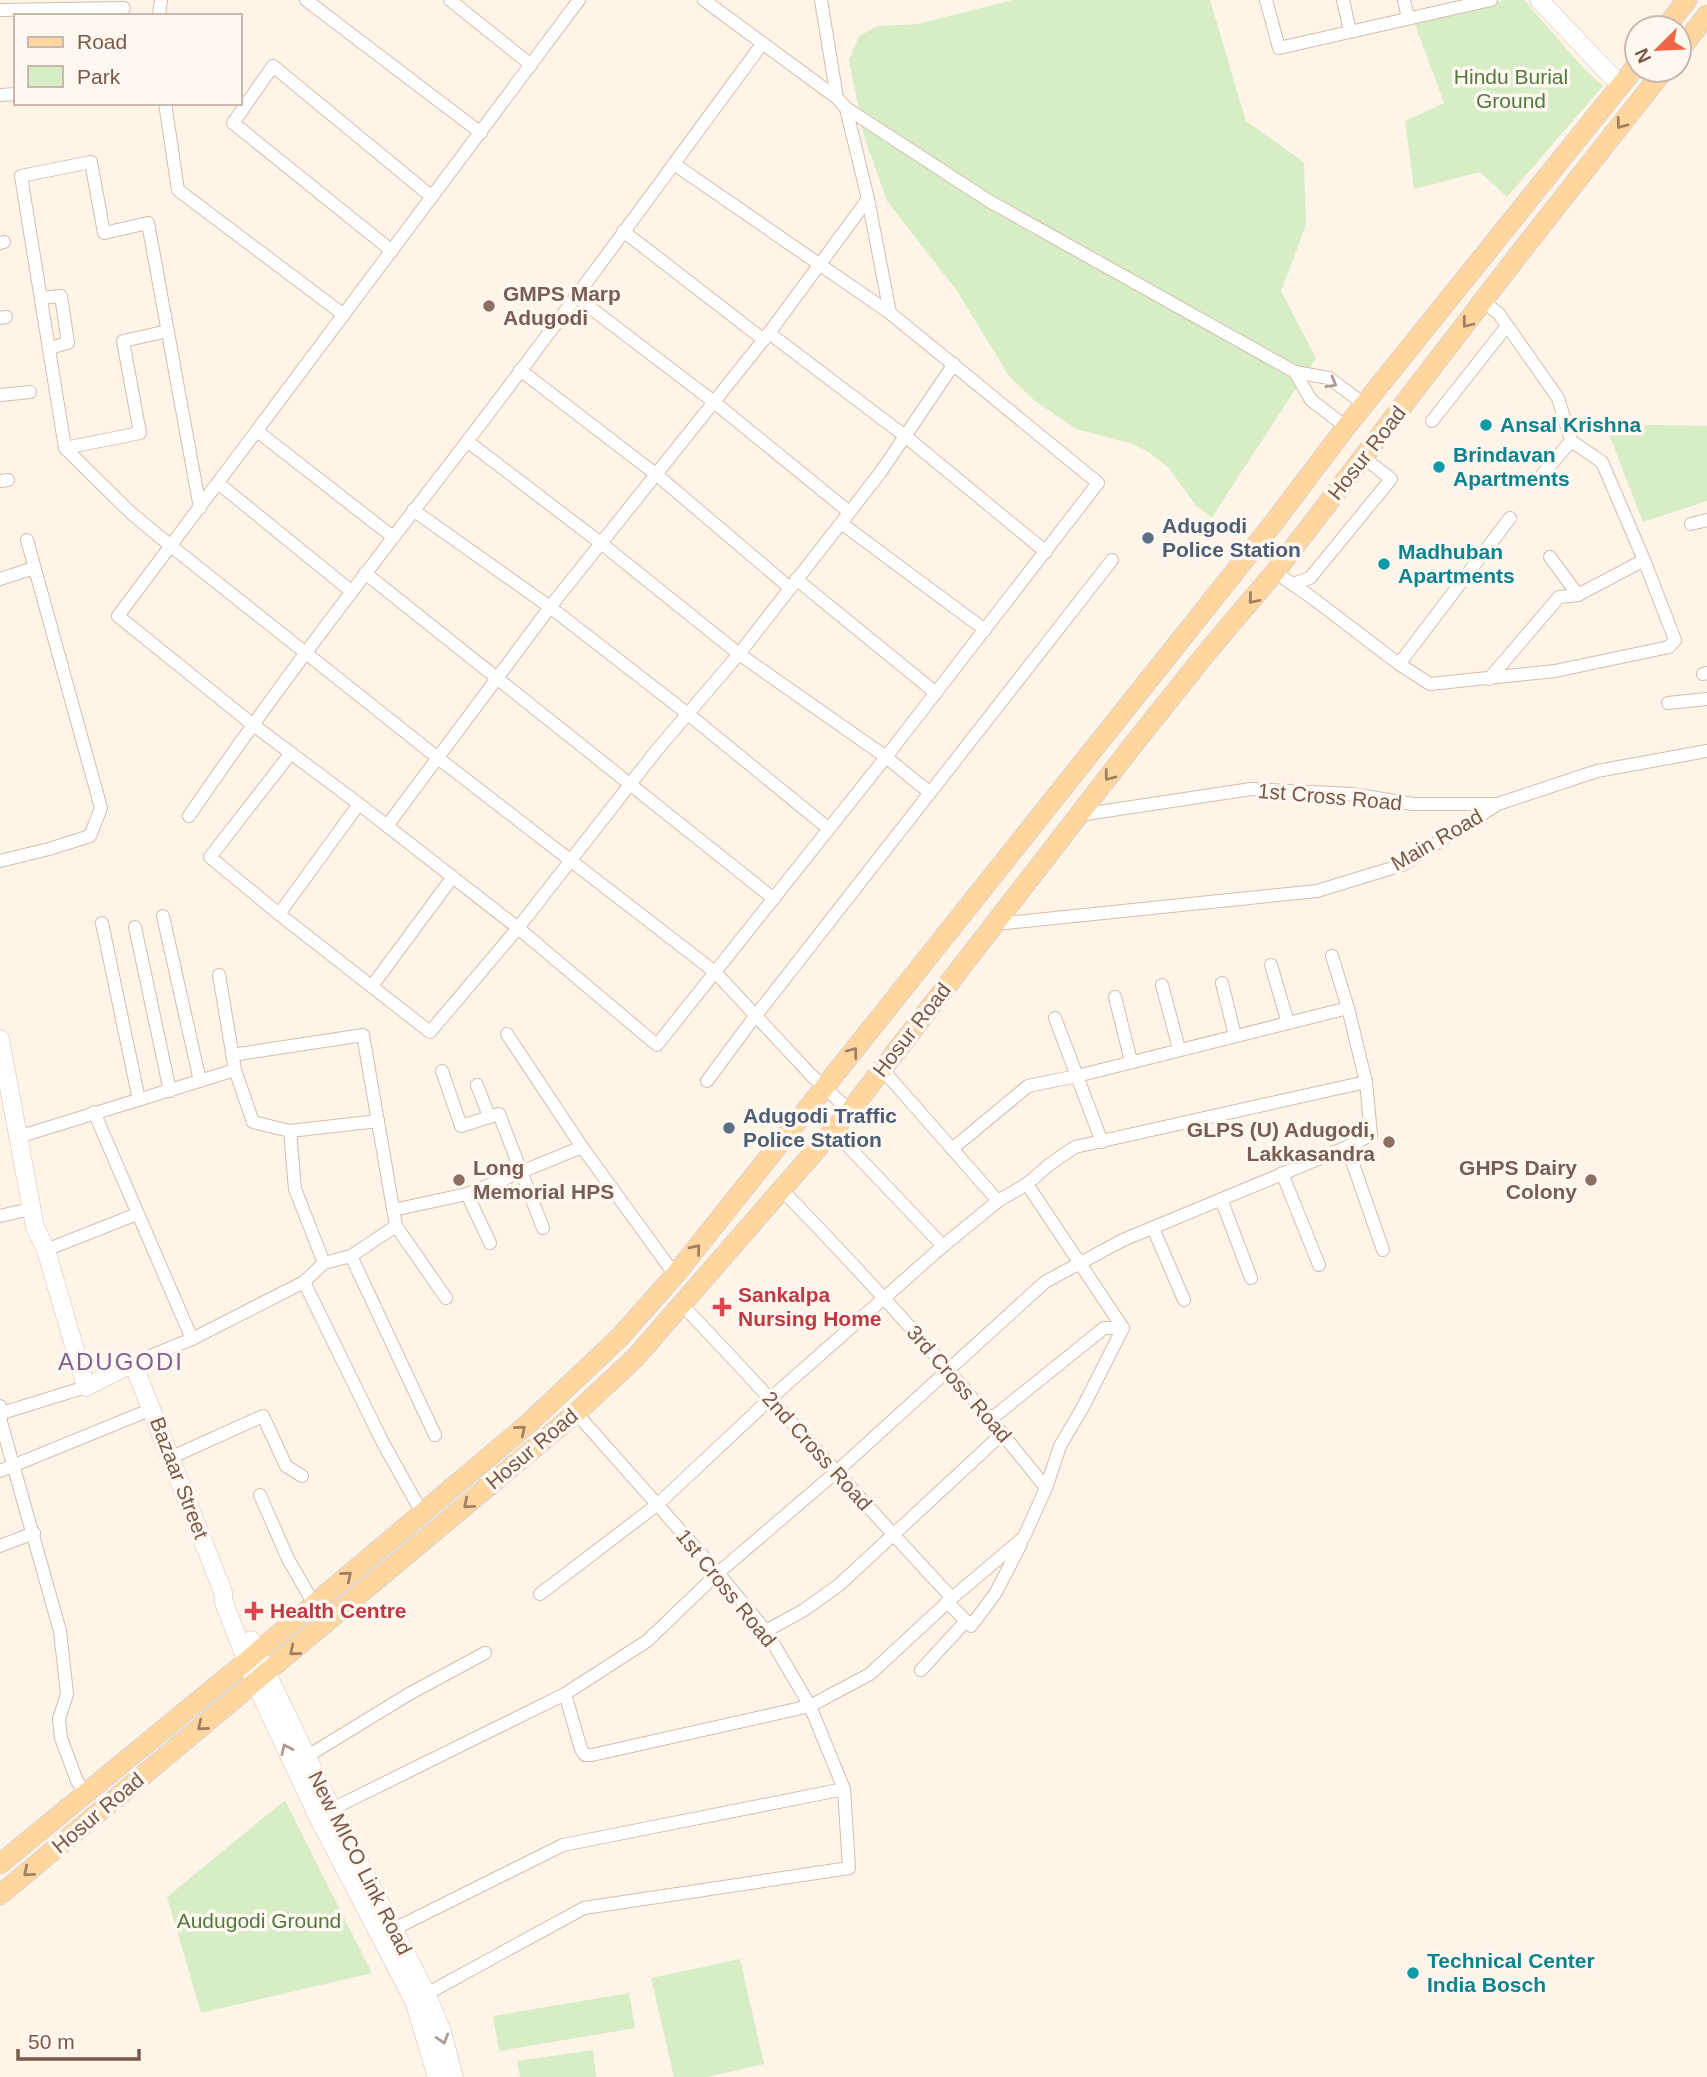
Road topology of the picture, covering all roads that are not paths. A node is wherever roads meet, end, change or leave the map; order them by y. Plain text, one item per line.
1 (306, 0) edge
2 (450, 0) edge
3 (704, 0) edge
4 (821, 0) edge
5 (1266, 0) edge
6 (1343, 0) edge
7 (1404, 0) edge
8 (1490, 0) edge
9 (1539, 0) edge
10 (1687, 0) edge
11 (576, 1) edge
12 (1463, 3) edge
13 (124, 8) edge
14 (0, 10) edge
15 (1676, 14) edge
16 (1707, 15) edge
17 (1408, 18) junction
18 (1350, 31) junction
19 (1693, 33) edge
20 (762, 44) junction
21 (531, 65) junction
22 (1623, 83) edge
23 (1653, 84) edge
24 (1621, 86) junction
25 (837, 98) junction
26 (165, 105) edge
27 (846, 108) junction
28 (481, 133) junction
29 (674, 164) junction
30 (432, 197) junction
31 (868, 199) junction
32 (623, 231) junction
33 (392, 251) junction
34 (821, 264) junction
35 (575, 296) junction
36 (41, 298) junction
37 (1484, 302) junction
38 (890, 313) junction
39 (344, 315) junction
40 (1507, 326) junction
41 (168, 331) junction
42 (766, 336) junction
43 (49, 348) junction
44 (954, 364) junction
45 (520, 370) junction
46 (1296, 372) junction
47 (30, 392) dead end
48 (0, 395) edge
49 (714, 402) junction
50 (1364, 404) junction
51 (1432, 421) dead end
52 (1346, 426) junction
53 (257, 431) junction
54 (905, 436) junction
55 (467, 441) junction
56 (1571, 441) junction
57 (65, 448) junction
58 (1363, 457) junction
59 (657, 475) junction
60 (218, 482) junction
61 (1536, 482) dead end
62 (200, 508) junction
63 (413, 510) junction
64 (845, 518) junction
65 (1510, 518) dead end
66 (1707, 520) edge
67 (1691, 524) dead end
68 (1272, 525) junction
69 (393, 537) junction
70 (27, 540) dead end
71 (602, 544) junction
72 (1295, 545) junction
73 (171, 546) junction
74 (1046, 552) junction
75 (1549, 557) dead end
76 (1112, 559) dead end
77 (1644, 560) junction
78 (34, 568) junction
79 (1275, 572) junction
80 (365, 573) junction
81 (0, 579) edge
82 (793, 584) junction
83 (1293, 584) junction
84 (351, 591) junction
85 (1578, 595) junction
86 (550, 607) junction
87 (985, 630) junction
88 (305, 652) junction
89 (739, 654) junction
90 (1399, 664) junction
91 (497, 678) junction
92 (1489, 680) junction
93 (936, 693) junction
94 (1707, 699) edge
95 (1668, 703) dead end
96 (688, 714) junction
97 (251, 724) junction
98 (1707, 751) edge
99 (292, 753) junction
100 (886, 757) junction
101 (438, 758) junction
102 (631, 784) junction
103 (930, 793) junction
104 (359, 804) junction
105 (1498, 804) junction
106 (1080, 815) junction
107 (189, 816) dead end
108 (387, 826) junction
109 (829, 830) junction
110 (571, 859) junction
111 (0, 861) edge
112 (452, 878) junction
113 (774, 899) junction
114 (279, 914) junction
115 (163, 916) dead end
116 (102, 923) dead end
117 (996, 924) junction
118 (135, 927) dead end
119 (518, 928) junction
120 (1332, 956) dead end
121 (1271, 965) dead end
122 (715, 972) junction
123 (219, 975) dead end
124 (1222, 983) dead end
125 (1161, 985) dead end
126 (372, 986) junction
127 (1115, 997) dead end
128 (1348, 1008) junction
129 (755, 1017) junction
130 (1055, 1018) dead end
131 (1288, 1023) junction
132 (507, 1034) dead end
133 (1234, 1035) junction
134 (0, 1039) edge
135 (1179, 1049) junction
136 (232, 1055) junction
137 (2, 1057) edge
138 (1131, 1061) junction
139 (882, 1069) junction
140 (235, 1070) junction
141 (442, 1071) dead end
142 (1077, 1076) junction
143 (200, 1081) junction
144 (707, 1081) dead end
145 (1366, 1082) junction
146 (477, 1086) dead end
147 (824, 1088) junction
148 (170, 1091) junction
149 (139, 1100) junction
150 (850, 1111) junction
151 (94, 1112) junction
152 (489, 1116) junction
153 (378, 1121) junction
154 (290, 1131) junction
155 (832, 1132) junction
156 (19, 1137) junction
157 (1102, 1142) junction
158 (582, 1147) junction
159 (1347, 1147) junction
160 (952, 1149) junction
161 (521, 1172) junction
162 (1282, 1173) junction
163 (1027, 1184) junction
164 (783, 1191) junction
165 (467, 1194) junction
166 (1221, 1199) junction
167 (998, 1201) junction
168 (31, 1209) junction
169 (393, 1210) junction
170 (137, 1214) junction
171 (0, 1216) edge
172 (396, 1226) junction
173 (543, 1228) dead end
174 (1153, 1228) junction
175 (490, 1243) dead end
176 (943, 1245) junction
177 (46, 1250) junction
178 (1383, 1250) dead end
179 (351, 1256) junction
180 (324, 1263) junction
181 (1079, 1264) junction
182 (1319, 1265) dead end
183 (675, 1275) junction
184 (1251, 1279) dead end
185 (304, 1282) junction
186 (884, 1297) junction
187 (446, 1298) dead end
188 (1184, 1300) dead end
189 (682, 1305) junction
190 (1123, 1328) junction
191 (192, 1339) junction
192 (133, 1363) junction
193 (948, 1370) junction
194 (86, 1387) junction
195 (771, 1398) junction
196 (152, 1409) junction
197 (576, 1413) junction
198 (1, 1416) edge
199 (991, 1419) junction
200 (1003, 1433) junction
201 (435, 1435) dead end
202 (172, 1457) junction
203 (13, 1466) junction
204 (0, 1471) edge
205 (835, 1473) junction
206 (302, 1476) dead end
207 (1046, 1488) junction
208 (260, 1495) dead end
209 (658, 1504) junction
210 (422, 1513) junction
211 (34, 1533) junction
212 (892, 1535) junction
213 (1024, 1537) junction
214 (0, 1546) edge
215 (719, 1573) junction
216 (540, 1594) dead end
217 (950, 1600) junction
218 (314, 1604) junction
219 (966, 1621) junction
220 (766, 1631) junction
221 (485, 1653) dead end
222 (252, 1656) junction
223 (921, 1670) dead end
224 (260, 1678) junction
225 (565, 1694) junction
226 (810, 1706) junction
227 (306, 1757) junction
228 (845, 1789) junction
229 (86, 1794) junction
230 (332, 1809) junction
231 (0, 1864) edge
232 (0, 1895) edge
233 (386, 1933) junction
234 (420, 1998) junction
235 (437, 2077) edge
236 (454, 2077) edge

1 - 28 street
2 - 21 street
3 - 20 street
4 - 25 street
5 - 18 street
6 - 18 street
7 - 17 street
8 - 12 street
9 - 24 street
10 - 15 main road
11 - 21 street
12 - 17 street
13 - 14 street
16 - 19 main road
17 - 18 street
20 - 25 street
20 - 29 street
21 - 28 street
22 - 24 main road, Hosur Road
23 -> 37 main road, Hosur Road
24 - 50 main road, Hosur Road
25 - 27 street
26 - 39 street
27 - 31 street
27 - 46 street
28 - 30 street
29 - 32 street
29 - 34 street
30 - 33 street
30 - 33 street
31 - 34 street
31 - 38 street
32 - 35 street
32 - 42 street
33 - 39 street
34 - 38 street
34 - 42 street
35 - 45 street
35 - 49 street
36 - 41 street
36 - 43 street
36 - 43 street
37 - 40 street
37 -> 58 main road, Hosur Road
38 - 44 street
39 - 53 street
40 - 51 street
40 - 56 street
41 - 57 street
41 - 62 street
42 - 49 street
42 - 54 street
43 - 57 street
44 - 54 street
44 - 74 street
45 - 55 street
45 - 59 street
46 -> 50 street
46 - 52 street
47 - 48 street
49 - 59 street
49 - 64 street
50 - 52 main road, Hosur Road
52 - 68 main road, Hosur Road
53 - 60 street
53 - 69 street
54 - 64 street
54 - 74 street
55 - 63 street
55 - 71 street
56 - 61 street
56 - 77 street
57 - 73 street
58 - 72 main road, Hosur Road
58 - 83 street
59 - 71 street
59 - 82 street
60 - 62 street
60 - 84 street
62 - 73 street
63 - 69 street
63 - 86 street
64 - 82 street
64 - 87 street
65 - 90 street
66 - 67 street
68 - 72 main road
147 -> 68 main road, Hosur Road
69 - 80 street
70 - 78 street
71 - 86 street
71 - 89 street
72 - 79 main road, Hosur Road
73 - 88 street
73 - 97 street
74 - 87 street
75 - 85 street
76 - 103 street
77 - 85 street
77 - 92 street
78 - 81 street
78 - 111 street
79 - 83 street
79 -> 106 main road, Hosur Road
80 - 84 street
80 - 91 street
82 - 89 street
82 - 93 street
83 - 90 street
84 - 88 street
85 - 92 street
86 - 91 street
86 - 96 street
87 - 93 street
88 - 97 street
88 - 101 street
89 - 96 street
89 - 100 street
90 - 92 street
91 - 101 street
91 - 102 street
93 - 100 street
94 - 95 street
96 - 102 street
96 - 109 street
97 - 99 street
97 - 107 street
98 - 105 street, Main Road
99 - 104 street
99 - 114 street
100 - 103 street
100 - 109 street
101 - 108 street
101 - 110 street
102 - 110 street
102 - 113 street
103 - 129 street
104 - 108 street
104 - 114 street
105 - 106 street, 1st Cross Road
105 - 117 street, Main Road
106 - 117 main road, Hosur Road
108 - 112 street
109 - 113 street
110 - 119 street
110 - 122 street
112 - 119 street
112 - 126 street
113 - 122 street
114 - 126 street
115 - 143 street
116 - 149 street
117 - 139 main road, Hosur Road
118 - 148 street
119 - 122 street
119 - 126 street
120 - 128 street
121 - 131 street
122 - 129 street
123 - 136 street
124 - 133 street
125 - 135 street
127 - 138 street
128 - 131 street
128 - 145 street
129 - 144 street
129 - 147 street
130 - 142 street
131 - 133 street
132 - 158 street
133 - 135 street
134 - 137 street
135 - 138 street
136 - 140 street
136 - 153 street
137 - 156 street
138 - 142 street
139 - 150 main road, Hosur Road
139 - 160 street
140 - 143 street
140 - 154 street
141 - 152 street
142 - 157 street
142 - 160 street
143 - 148 street
145 - 157 street
145 - 159 street
146 - 152 street
147 - 150 street
183 -> 147 main road, Hosur Road
148 - 149 street
149 - 151 street
150 - 155 main road, Hosur Road
151 - 156 street
151 - 170 street
152 - 161 street
153 - 154 street
153 - 169 street
154 - 180 street
155 - 164 main road, Hosur Road
155 - 176 street
156 - 168 street
157 - 163 street
158 - 161 street
158 - 183 street
159 - 162 street
159 - 178 street
160 - 167 street
161 - 165 street
161 - 173 street
162 - 166 street
162 - 182 street
163 - 167 street
163 - 181 street
164 - 186 street, 3rd Cross Road
164 - 189 main road, Hosur Road
165 - 169 street
165 - 175 street
166 - 174 street
166 - 184 street
167 - 176 street
168 - 171 street
168 - 177 street
169 - 172 street
170 - 177 street
170 - 191 street
172 - 179 street
172 - 187 street
174 - 181 street
174 - 188 street
176 - 186 street
177 - 194 street
179 - 180 street
179 - 201 street
180 - 185 street
181 - 190 street
181 - 193 street
210 -> 183 main road, Hosur Road
185 - 191 street
185 - 210 street
186 - 193 street, 3rd Cross Road
186 - 195 street
189 - 195 street, 2nd Cross Road
189 - 197 main road, Hosur Road
190 - 199 street
190 - 207 street
191 - 192 street
192 - 194 street
192 - 196 street, Bazaar Street
193 - 199 street, 3rd Cross Road
193 - 205 street
194 - 198 street
195 - 205 street, 2nd Cross Road
195 - 209 street
196 - 202 street, Bazaar Street
196 - 203 street
197 - 209 street, 1st Cross Road
197 -> 224 main road, Hosur Road
198 - 203 street
199 - 200 street, 3rd Cross Road
200 - 207 street, 3rd Cross Road
200 - 212 street
202 - 206 street
202 - 222 street, Bazaar Street
203 - 204 street
203 - 211 street
205 - 212 street, 2nd Cross Road
205 - 215 street
207 - 213 street
208 - 218 street
209 - 215 street, 1st Cross Road
209 - 216 street
218 -> 210 main road, Hosur Road
211 - 214 street
211 - 229 street
212 - 217 street, 2nd Cross Road
212 - 220 street
213 - 217 street
213 - 219 street
215 - 220 street, 1st Cross Road
215 - 225 street
217 - 219 street, 2nd Cross Road
217 - 226 street
218 - 222 main road, Hosur Road
219 - 223 street
220 - 226 street, 1st Cross Road
221 - 227 street
222 - 224 street, New MICO Link Road
222 - 229 main road, Hosur Road
224 - 227 street, New MICO Link Road
224 -> 232 main road, Hosur Road
233 -> 224 street, New MICO Link Road
225 - 226 street
225 - 230 street
226 - 228 street, 1st Cross Road
227 - 230 street, New MICO Link Road
228 - 233 street
228 - 234 street, 1st Cross Road
229 - 231 main road, Hosur Road
230 - 233 street, New MICO Link Road
233 - 234 street, New MICO Link Road
234 - 235 street, New MICO Link Road
234 -> 236 street, New MICO Link Road

